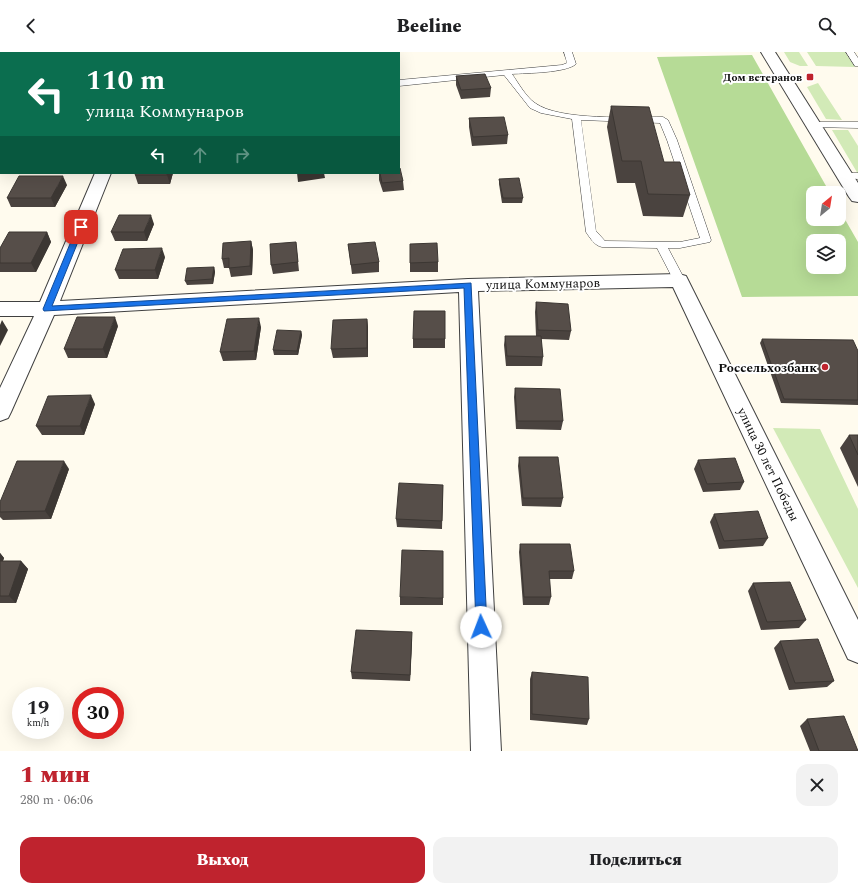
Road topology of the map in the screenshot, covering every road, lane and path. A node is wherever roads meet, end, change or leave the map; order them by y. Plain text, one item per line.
1 (568, 52) edge
2 (768, 52) edge
3 (850, 52) edge
4 (858, 64) edge
5 (507, 73) junction
6 (400, 83) edge
7 (576, 117) junction
8 (814, 125) junction
9 (858, 125) edge
10 (104, 174) edge
11 (852, 176) edge
12 (858, 197) edge
13 (661, 245) junction
14 (680, 280) junction
15 (468, 285) junction
16 (0, 309) edge
17 (47, 309) junction
18 (0, 412) edge
19 (858, 649) edge
20 (486, 751) edge

1 - 5 lane
2 - 8 street
3 - 4 lane
5 - 6 lane
5 - 7 lane
7 - 13 lane
7 - 13 lane
8 - 9 lane
8 - 11 street
10 - 17 street
11 - 12 street
13 - 14 lane
14 - 15 street, улица Коммунаров
14 - 19 street, улица 30 лет Победы
15 - 17 street, улица Коммунаров
15 - 20 street
16 - 17 street, улица Коммунаров
17 - 18 street

